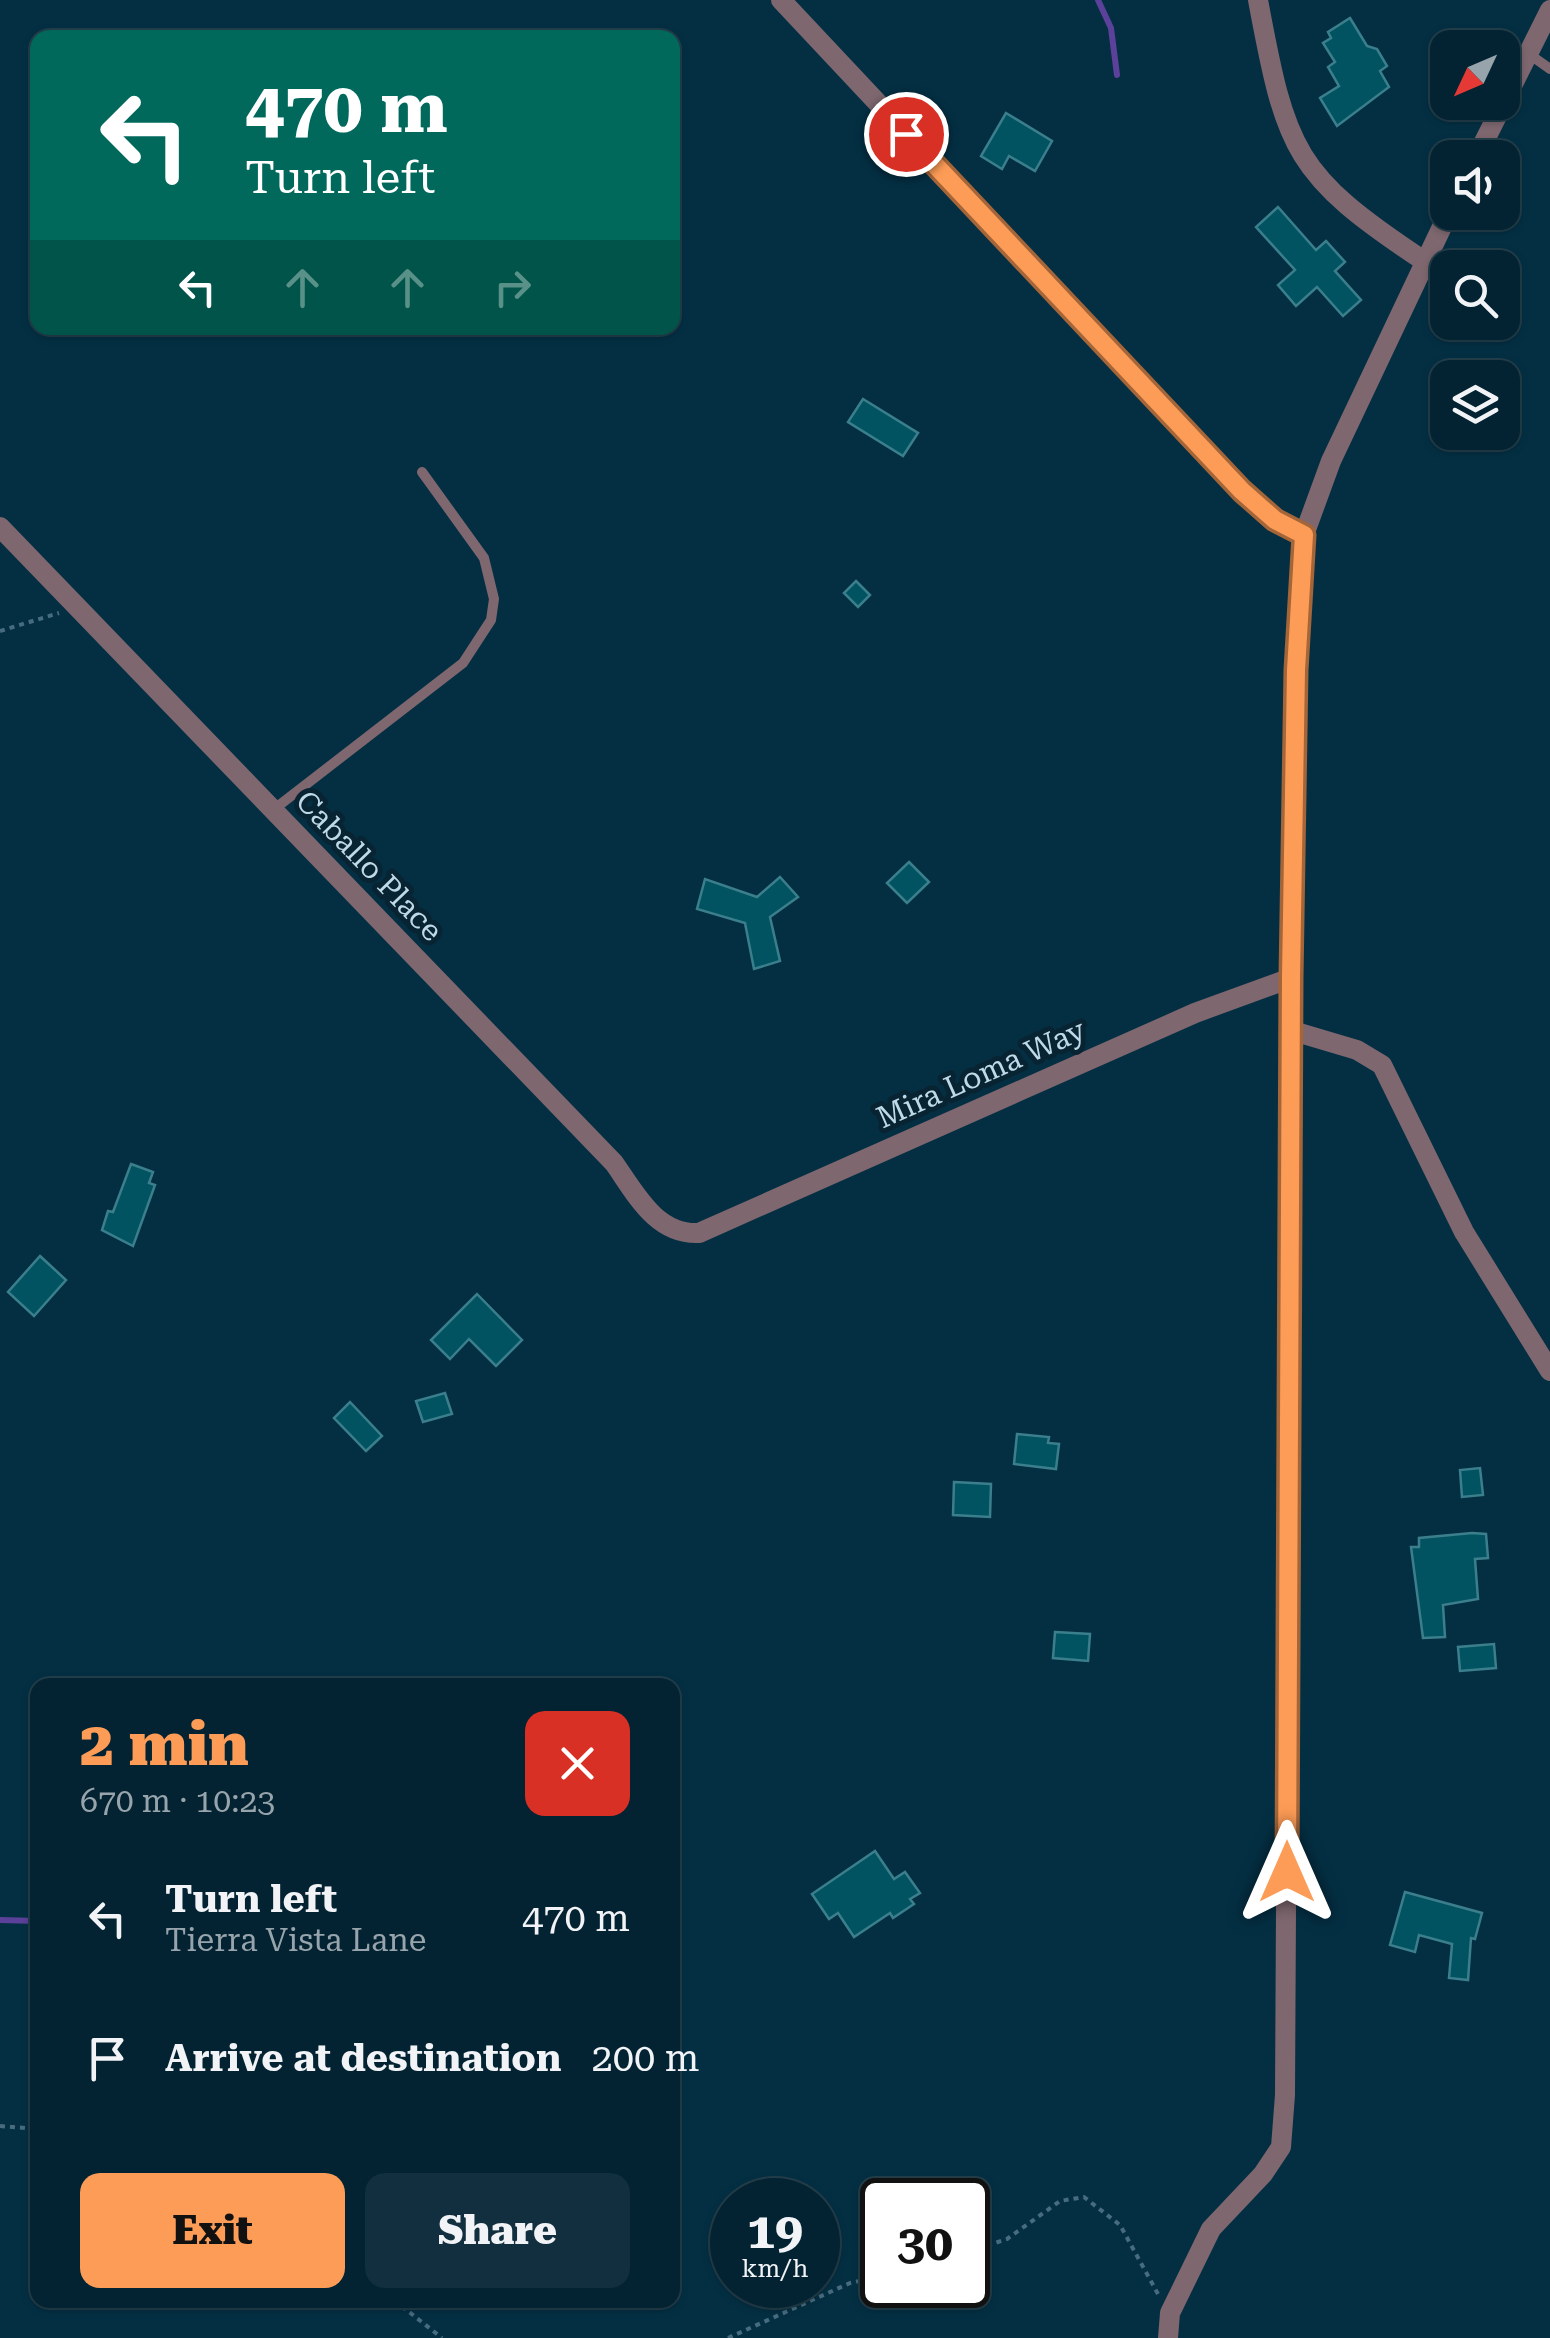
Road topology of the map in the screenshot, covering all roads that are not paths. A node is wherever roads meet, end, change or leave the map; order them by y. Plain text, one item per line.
1 (780, 0) edge
2 (1258, 0) edge
3 (1550, 10) edge
4 (1529, 53) junction
5 (1550, 69) edge
6 (1485, 140) edge
7 (1439, 230) edge
8 (1424, 261) junction
9 (422, 472) dead end
10 (0, 527) edge
11 (1304, 535) junction
12 (274, 810) junction
13 (1291, 978) junction
14 (1293, 1032) junction
15 (699, 1233) joint
16 (1550, 1371) edge
17 (1168, 2338) edge

1 - 11 street
2 - 8 street
3 - 4 street
4 - 5 lane
4 - 6 street
7 - 8 street
8 - 11 street
9 - 12 lane
10 - 12 street, Caballo Place
11 - 13 street
12 - 15 street, Caballo Place
13 - 14 street
13 - 15 street, Mira Loma Way
14 - 16 street
14 - 17 street

